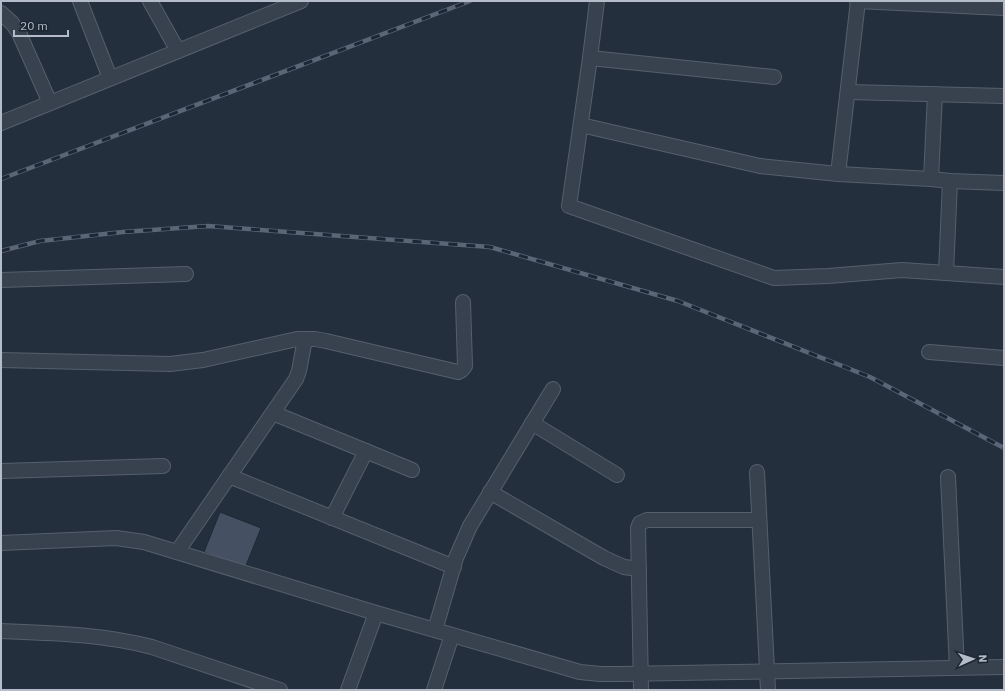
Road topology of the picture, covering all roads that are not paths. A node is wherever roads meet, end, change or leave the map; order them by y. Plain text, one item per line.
1 (80, 1) edge
2 (150, 1) edge
3 (597, 1) edge
4 (858, 1) edge
5 (297, 2) edge
6 (972, 4) edge
7 (1004, 8) edge
8 (1, 13) edge
9 (178, 51) junction
10 (590, 58) junction
11 (774, 77) dead end
12 (110, 78) junction
13 (848, 92) junction
14 (935, 94) junction
15 (1004, 96) edge
16 (50, 103) junction
17 (1, 123) edge
18 (581, 125) junction
19 (838, 174) junction
20 (931, 178) junction
21 (950, 181) junction
22 (1004, 184) edge
23 (946, 273) junction
24 (186, 274) dead end
25 (1004, 277) edge
26 (1, 280) edge
27 (463, 302) dead end
28 (305, 339) junction
29 (929, 352) dead end
30 (1004, 358) edge
31 (1, 360) edge
32 (553, 388) dead end
33 (273, 413) junction
34 (532, 423) junction
35 (366, 451) junction
36 (162, 466) dead end
37 (412, 470) dead end
38 (1, 471) edge
39 (756, 472) dead end
40 (617, 475) dead end
41 (230, 476) junction
42 (948, 477) dead end
43 (490, 492) junction
44 (332, 518) junction
45 (759, 520) junction
46 (1, 543) edge
47 (177, 552) junction
48 (454, 567) junction
49 (639, 569) junction
50 (376, 613) junction
51 (435, 630) junction
52 (1, 631) edge
53 (452, 635) junction
54 (1004, 667) edge
55 (957, 668) junction
56 (768, 672) junction
57 (642, 674) junction
58 (280, 690) edge
59 (348, 690) edge
60 (434, 690) edge
61 (642, 690) edge
62 (768, 690) edge

1 - 12 street
2 - 9 street
3 - 10 street
4 - 6 street
4 - 13 street
5 - 9 street
6 - 7 street
8 - 16 street
9 - 12 street
10 - 11 street
10 - 18 street
12 - 16 street
13 - 14 street
13 - 19 street
14 - 15 street
14 - 20 street
16 - 17 street
18 - 19 street
18 - 23 street
19 - 20 street
20 - 21 street
21 - 22 street
21 - 23 street
23 - 25 street
24 - 26 street
27 - 28 street
28 - 31 street
28 - 33 street
29 - 30 street
32 - 34 street
33 - 35 street
33 - 41 street
34 - 40 street
34 - 43 street
35 - 37 street
35 - 44 street
36 - 38 street
39 - 45 street
41 - 44 street
41 - 47 street
42 - 55 street
43 - 48 street
43 - 49 street
44 - 48 street
45 - 49 street
45 - 56 street
46 - 47 street
47 - 50 street
48 - 51 street
49 - 57 street
50 - 51 street
50 - 59 street
51 - 53 street
52 - 58 street
53 - 57 street
53 - 60 street
54 - 55 street
55 - 56 street
56 - 57 street
56 - 62 street
57 - 61 street

